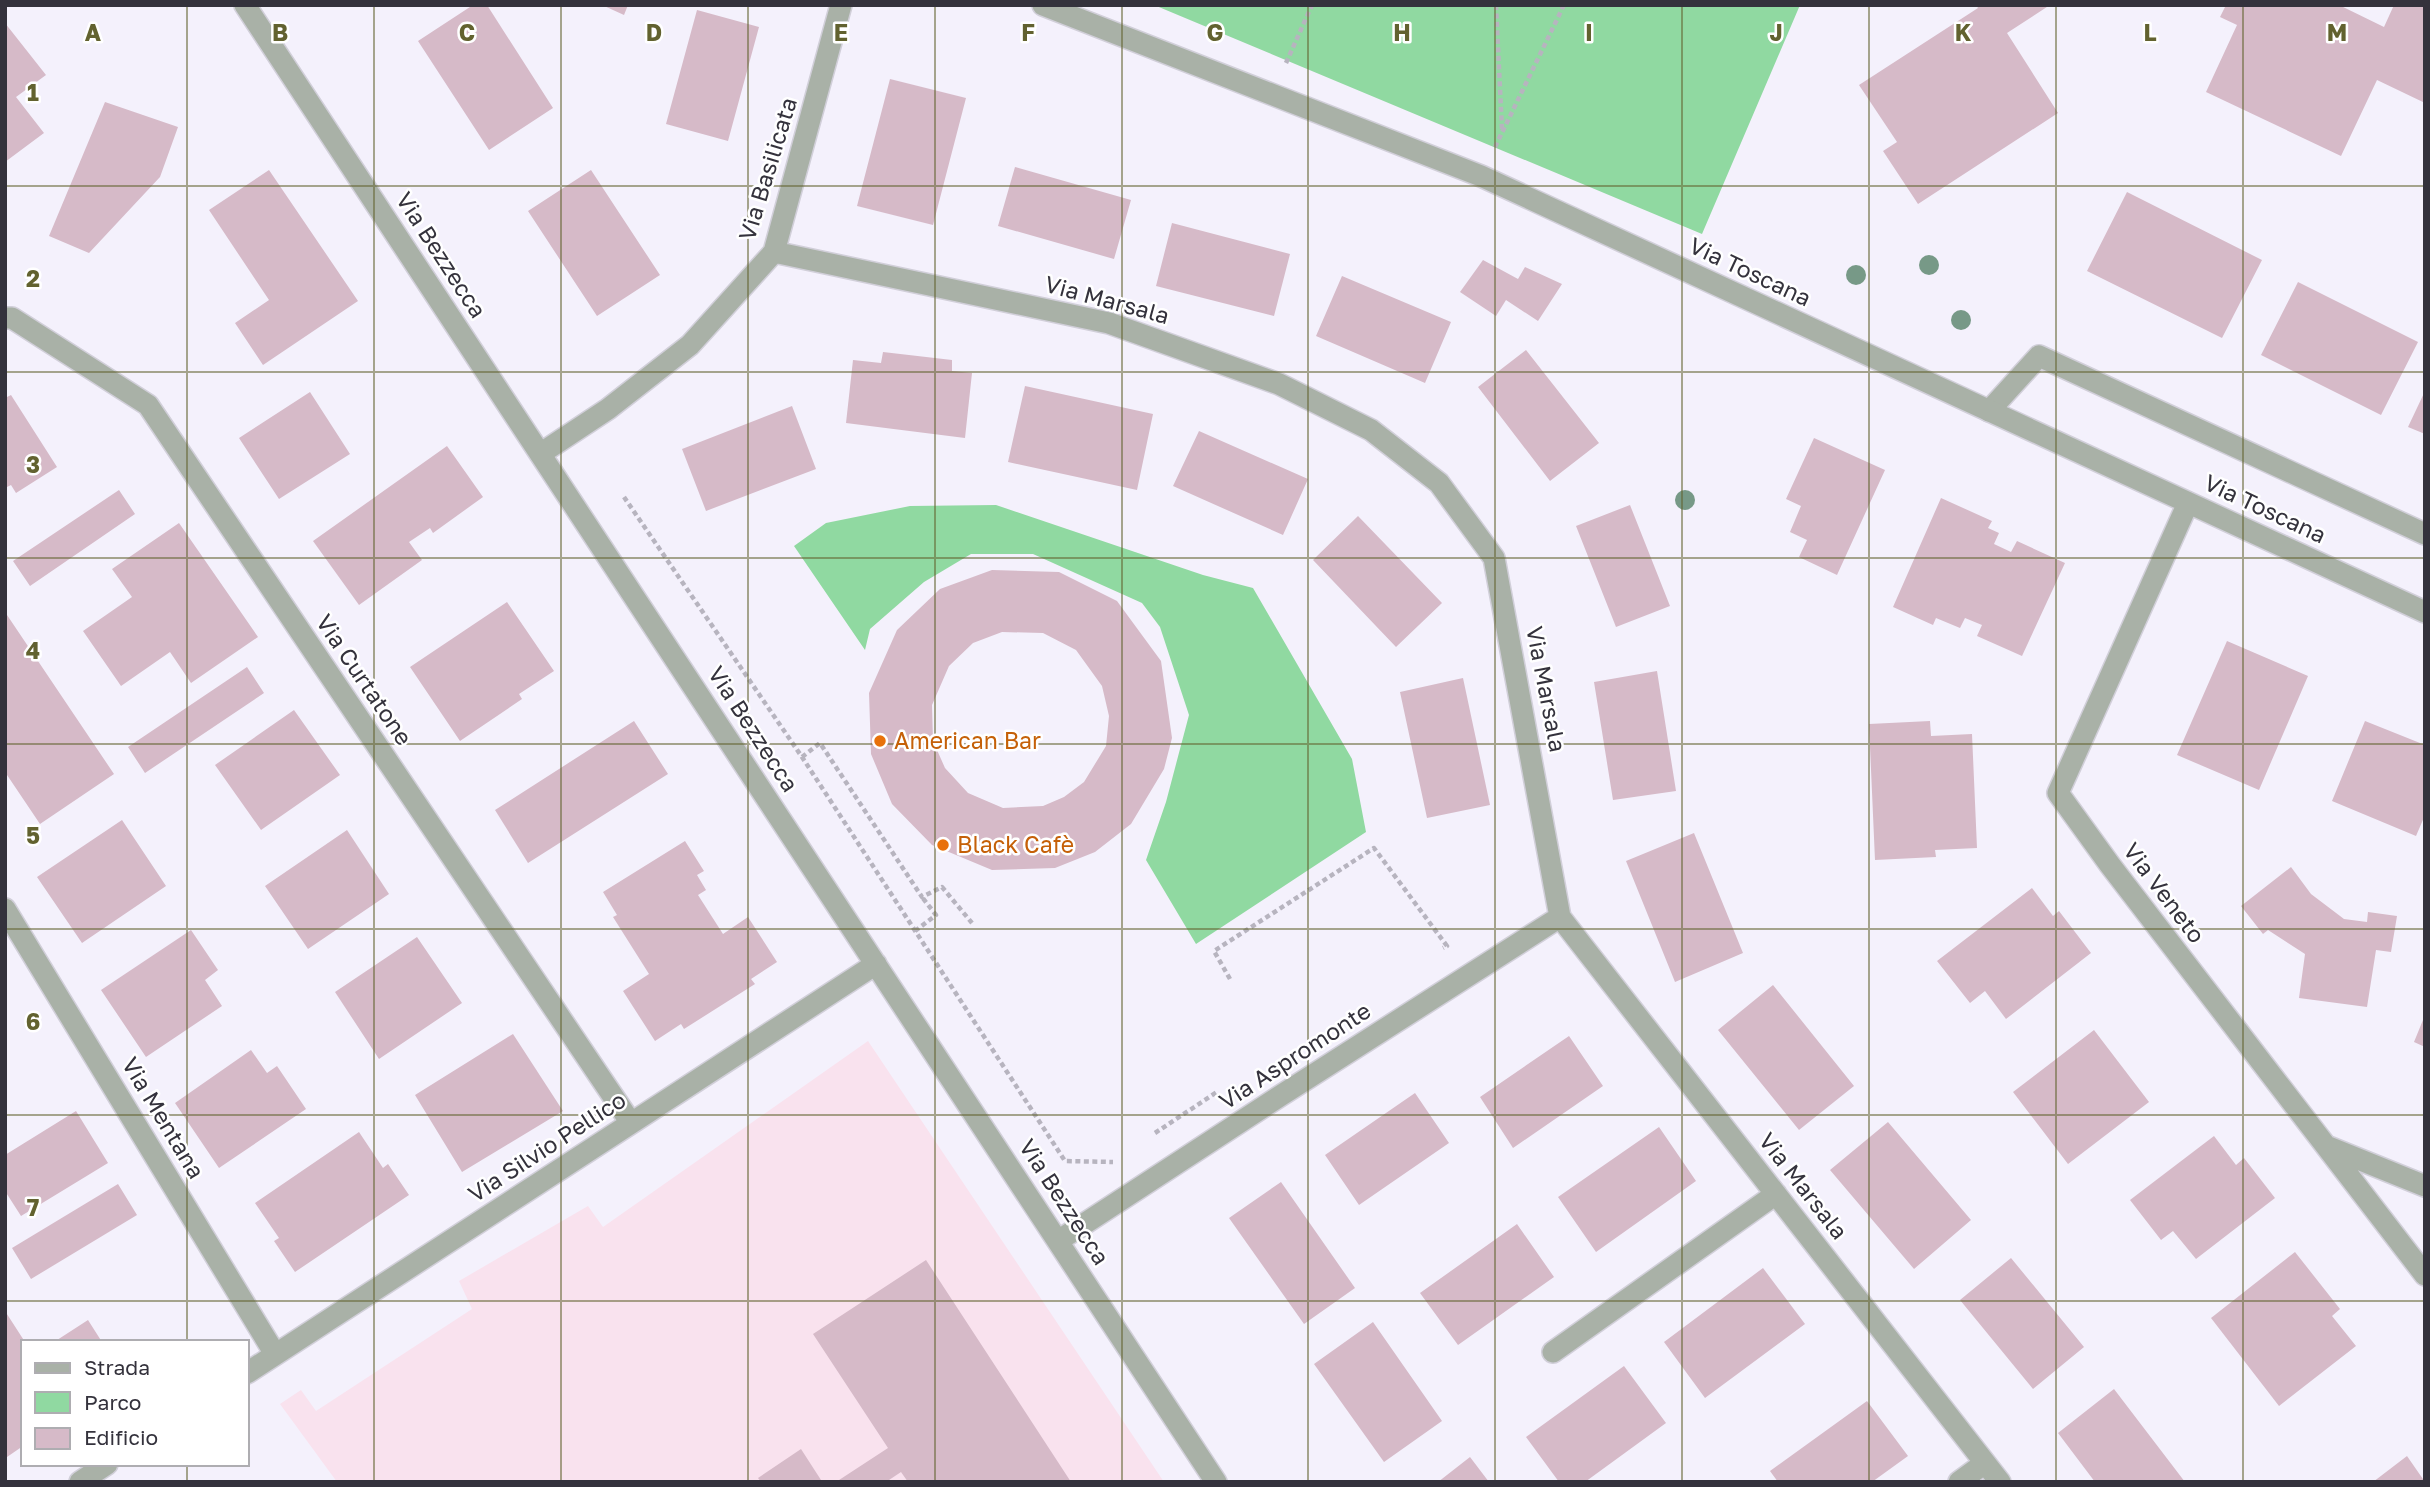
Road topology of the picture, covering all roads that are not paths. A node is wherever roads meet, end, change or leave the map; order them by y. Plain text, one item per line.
1 (245, 5) edge
2 (841, 5) edge
3 (1043, 5) edge
4 (774, 252) junction
5 (5, 318) edge
6 (1989, 411) junction
7 (540, 454) junction
8 (2188, 503) junction
9 (2425, 534) edge
10 (2425, 612) edge
11 (5, 909) edge
12 (1560, 917) junction
13 (876, 964) junction
14 (631, 1124) junction
15 (2323, 1144) junction
16 (2425, 1186) edge
17 (1776, 1194) junction
18 (1058, 1241) junction
19 (2425, 1275) edge
20 (1553, 1352) dead end
21 (275, 1354) junction
22 (248, 1372) edge
23 (1985, 1463) junction
24 (104, 1466) edge
25 (80, 1482) edge
26 (1216, 1482) edge
27 (1959, 1482) edge
28 (2000, 1482) edge

1 - 7 street, Via Bezzecca
2 - 4 street, Via Basilicata
3 - 6 street, Via Toscana
4 - 7 street, Via Basilicata
4 - 12 street, Via Marsala
5 - 14 street, Via Curtatone
6 - 8 street, Via Toscana
6 - 9 street
7 - 13 street, Via Bezzecca
8 - 10 street, Via Toscana
8 - 15 street, Via Veneto
11 - 21 street, Via Mentana
12 - 17 street, Via Marsala
12 - 18 street, Via Aspromonte
13 - 14 street, Via Silvio Pellico
13 - 18 street, Via Bezzecca
14 - 21 street, Via Silvio Pellico
15 - 16 street
15 - 19 street, Via Veneto
17 - 20 street
17 - 23 street, Via Marsala
18 - 26 street, Via Bezzecca
21 - 22 street, Via Silvio Pellico
23 - 27 street
23 - 28 street, Via Marsala
24 - 25 street

